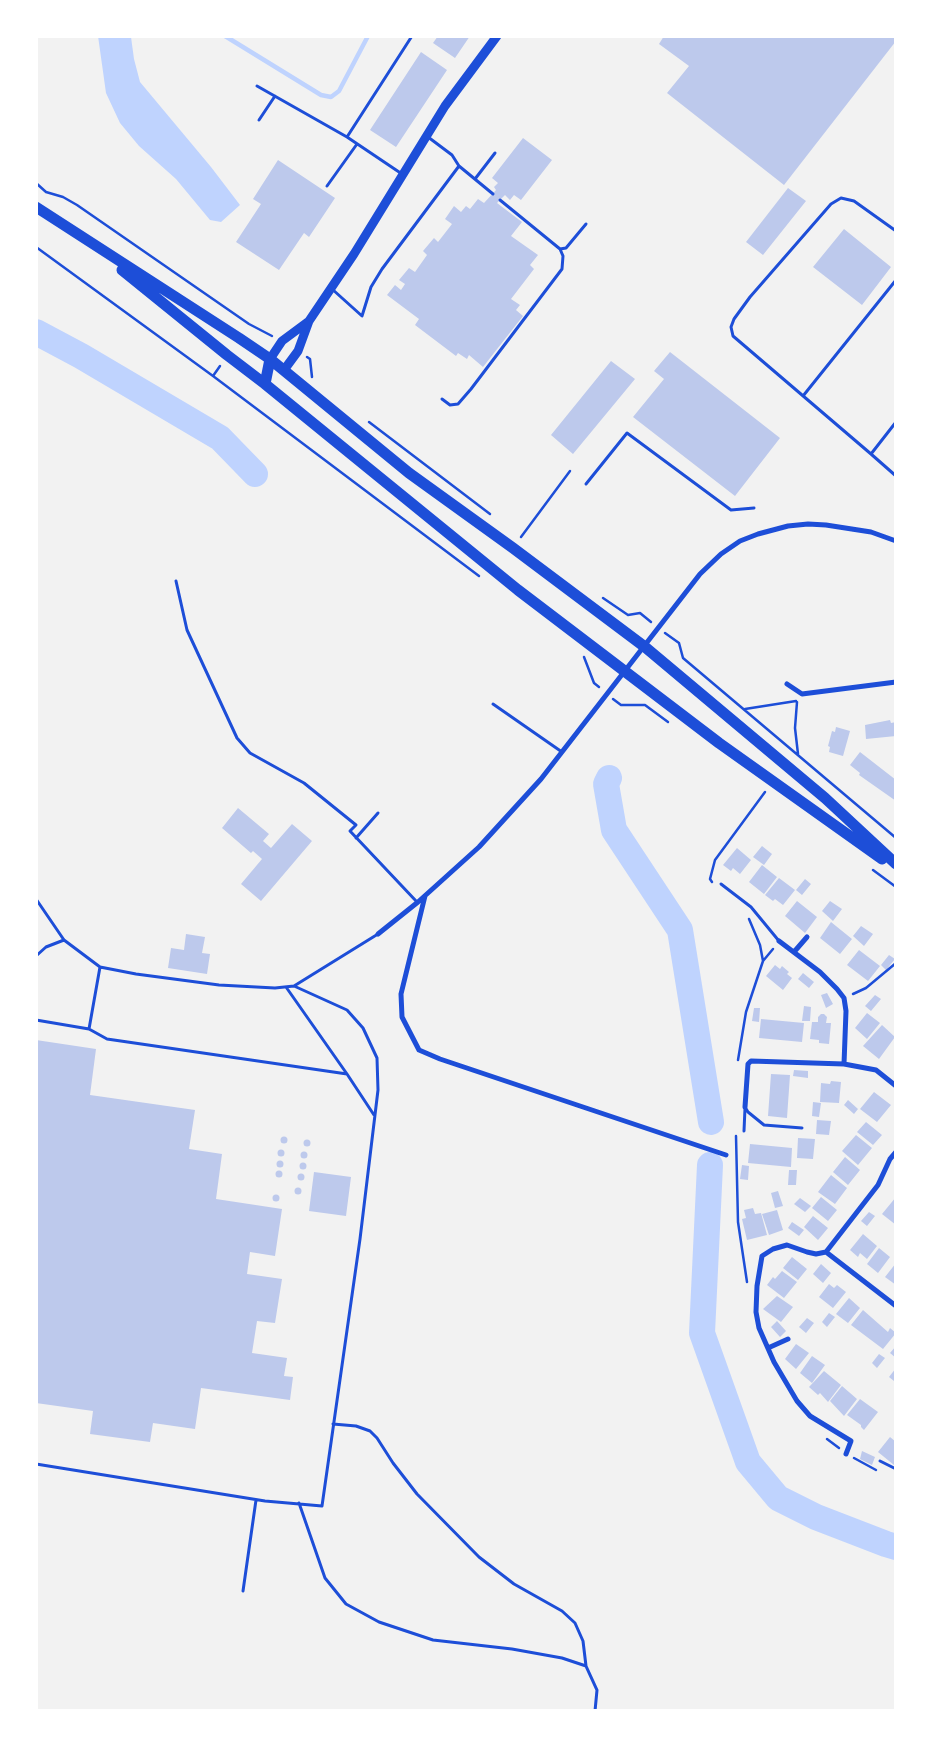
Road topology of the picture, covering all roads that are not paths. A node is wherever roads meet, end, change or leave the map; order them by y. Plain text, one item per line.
1 (412, 36) edge
2 (498, 36) edge
3 (257, 86) dead end
4 (275, 96) junction
5 (259, 120) dead end
6 (426, 136) junction
7 (347, 137) junction
8 (357, 144) junction
9 (495, 153) dead end
10 (459, 166) junction
11 (402, 174) junction
12 (475, 178) junction
13 (327, 186) dead end
14 (493, 194) dead end
15 (500, 200) dead end
16 (36, 207) edge
17 (586, 224) dead end
18 (896, 231) edge
19 (80, 236) junction
20 (560, 249) junction
21 (896, 280) edge
22 (332, 288) junction
23 (309, 321) junction
24 (270, 359) junction
25 (284, 370) junction
26 (265, 384) junction
27 (803, 396) junction
28 (442, 399) dead end
29 (896, 422) edge
30 (871, 454) junction
31 (896, 476) edge
32 (586, 484) dead end
33 (754, 508) dead end
34 (896, 540) edge
35 (176, 581) dead end
36 (645, 647) junction
37 (625, 672) junction
38 (896, 682) edge
39 (787, 684) dead end
40 (493, 704) dead end
41 (562, 752) junction
42 (378, 813) dead end
43 (356, 838) junction
44 (896, 864) edge
45 (896, 869) edge
46 (721, 884) dead end
47 (426, 895) junction
48 (36, 899) edge
49 (418, 902) junction
50 (378, 934) joint
51 (807, 937) dead end
52 (64, 940) junction
53 (779, 942) joint
54 (794, 952) junction
55 (36, 956) edge
56 (100, 967) junction
57 (294, 986) junction
58 (286, 987) junction
59 (36, 1020) edge
60 (89, 1029) junction
61 (844, 1064) junction
62 (347, 1074) junction
63 (896, 1086) edge
64 (745, 1107) junction
65 (375, 1116) junction
66 (802, 1128) dead end
67 (744, 1131) dead end
68 (896, 1152) edge
69 (726, 1155) dead end
70 (826, 1252) junction
71 (896, 1306) edge
72 (788, 1339) dead end
73 (768, 1348) junction
74 (333, 1424) junction
75 (846, 1454) road end
76 (880, 1461) dead end
77 (36, 1464) edge
78 (896, 1469) edge
79 (256, 1500) junction
80 (299, 1503) junction
81 (243, 1591) dead end
82 (586, 1666) junction
83 (595, 1711) edge

1 - 7 lane
2 - 6 street
3 - 4 lane
4 - 5 lane
4 - 7 lane
6 - 10 lane
6 - 11 street
7 - 8 lane
8 - 11 lane
8 - 13 lane
9 - 12 lane
10 - 12 lane
10 - 22 lane
11 - 22 street
12 - 14 lane
15 - 20 lane
16 - 19 highway
17 - 20 lane
18 - 27 lane
19 - 24 highway
19 - 26 highway
20 - 28 lane
21 - 27 lane
22 - 23 street
23 - 24 street
23 - 25 street
24 - 25 highway
24 - 26 highway
25 - 26 highway
25 - 36 highway
26 - 37 highway
27 - 30 lane
29 - 30 lane
30 - 31 lane
32 - 33 lane
34 - 36 street
35 - 43 lane
36 - 37 street
36 - 44 highway
37 - 41 street
37 - 45 highway
38 - 39 street
40 - 41 lane
41 - 47 street
42 - 43 lane
43 - 49 lane
46 - 53 lane
47 - 49 street
47 - 69 street
48 - 52 lane
49 - 50 street
50 - 57 lane
51 - 54 street
52 - 55 lane
52 - 56 lane
53 - 54 street
54 - 61 street
56 - 58 lane
56 - 60 lane
57 - 58 lane
57 - 65 lane
58 - 62 lane
59 - 60 lane
60 - 62 lane
61 - 63 street
61 - 64 street
62 - 65 lane
64 - 66 lane
64 - 67 lane
65 - 74 lane
68 - 70 street
70 - 71 street
70 - 73 street
72 - 73 street
73 - 75 street
74 - 80 lane
74 - 82 lane
76 - 78 lane
77 - 79 lane
79 - 80 lane
79 - 81 lane
80 - 82 lane
82 - 83 lane

